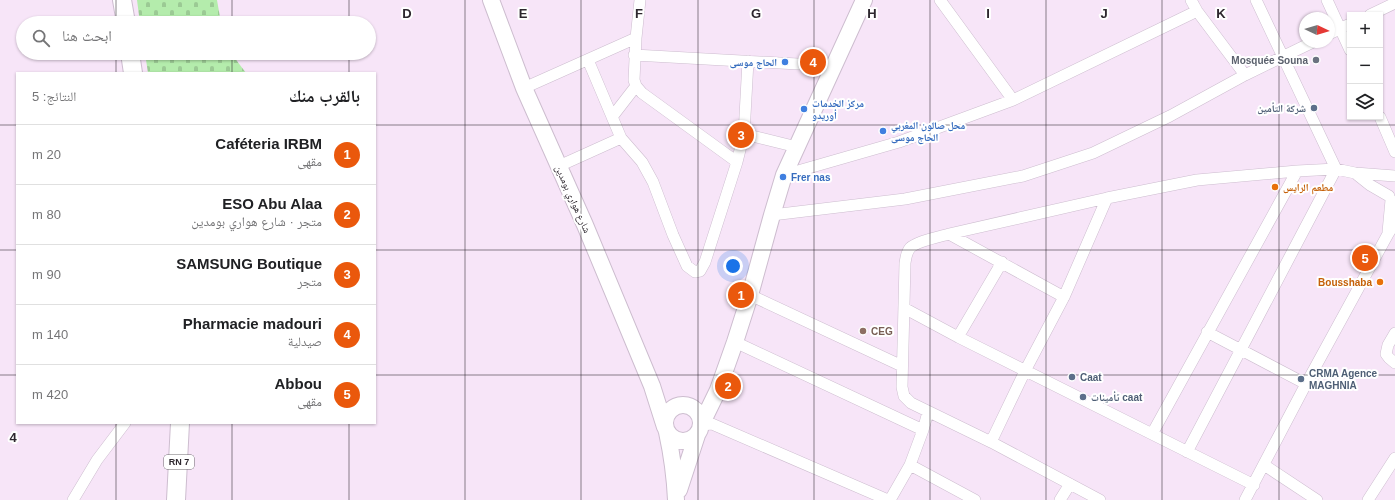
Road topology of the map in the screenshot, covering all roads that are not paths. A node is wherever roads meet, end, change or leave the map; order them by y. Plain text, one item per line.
1 (122, 0) edge
2 (491, 0) edge
3 (640, 0) edge
4 (864, 0) edge
5 (940, 0) edge
6 (1191, 0) edge
7 (1256, 0) edge
8 (1327, 0) edge
9 (1394, 6) edge
10 (1197, 11) junction
11 (1378, 12) edge
12 (125, 16) edge
13 (1345, 26) edge
14 (1335, 31) edge
15 (636, 38) junction
16 (1301, 48) edge
17 (1350, 48) edge
18 (634, 55) junction
19 (1284, 56) junction
20 (131, 60) edge
21 (588, 60) junction
22 (748, 61) junction
23 (834, 66) junction
24 (133, 72) edge
25 (1245, 75) junction
26 (636, 86) junction
27 (524, 88) junction
28 (1013, 100) junction
29 (612, 117) junction
30 (1381, 120) edge
31 (744, 134) junction
32 (621, 138) junction
33 (797, 147) junction
34 (1395, 152) edge
35 (737, 162) junction
36 (559, 166) junction
37 (1336, 168) junction
38 (1297, 171) junction
39 (1354, 172) junction
40 (784, 175) junction
41 (1395, 177) edge
42 (1107, 198) junction
43 (1392, 199) edge
44 (772, 215) junction
45 (1395, 223) edge
46 (949, 234) junction
47 (1388, 234) junction
48 (1002, 262) junction
49 (750, 295) junction
50 (1064, 297) junction
51 (904, 308) junction
52 (1207, 332) junction
53 (1395, 333) edge
54 (958, 337) junction
55 (735, 342) junction
56 (1241, 349) junction
57 (1395, 363) edge
58 (902, 366) junction
59 (1025, 371) junction
60 (1306, 384) junction
61 (718, 390) junction
62 (657, 397) junction
63 (680, 405) junction
64 (928, 412) junction
65 (124, 424) edge
66 (180, 424) edge
67 (666, 430) junction
68 (699, 430) junction
69 (923, 430) junction
70 (1152, 434) junction
71 (991, 442) junction
72 (1187, 452) junction
73 (1395, 458) edge
74 (910, 465) junction
75 (1264, 465) junction
76 (1070, 484) junction
77 (1254, 486) junction
78 (73, 500) edge
79 (176, 500) edge
80 (676, 500) edge
81 (889, 500) edge
82 (975, 500) edge
83 (1060, 500) edge
84 (1100, 500) edge
85 (1245, 500) edge
86 (1318, 500) edge
87 (1368, 500) edge

1 - 12 main road
2 - 27 street, شارع هواري بومدين
3 - 15 street
4 - 23 street
5 - 28 street
6 - 10 street
7 - 19 street
8 - 13 street
9 - 11 street
10 - 25 street
10 - 28 street
13 - 14 street
13 - 17 street
15 - 18 street
15 - 21 street
16 - 19 street
18 - 22 street
18 - 26 street
19 - 25 street
19 - 37 street
20 - 24 main road
21 - 27 street
21 - 29 street
22 - 23 street
22 - 31 street
23 - 33 street
25 - 44 street
26 - 29 street
26 - 35 street
27 - 36 street, شارع هواري بومدين
28 - 40 street
29 - 32 street
30 - 34 street
31 - 33 street
31 - 35 street
32 - 35 street
32 - 36 street
33 - 40 street
36 - 62 street, شارع هواري بومدين
37 - 38 street
37 - 39 street
37 - 56 street
38 - 42 street
38 - 52 street
39 - 41 street
39 - 43 street
40 - 44 street
41 - 43 street
42 - 46 street
42 - 50 street
43 - 47 street
44 - 49 street
45 - 47 street
46 - 48 street
46 - 51 street
47 - 60 street
48 - 50 street
48 - 54 street
49 - 55 street
49 - 58 street
50 - 59 street
51 - 54 street
51 - 58 street
52 - 56 street
52 - 70 street
53 - 57 street
54 - 59 street
55 - 61 street
55 - 69 street
56 - 60 street
56 - 72 street
58 - 64 street
59 - 70 street
59 - 71 street
60 - 75 street
61 - 63 street
61 - 68 street
62 - 63 street
62 - 67 street, شارع هواري بومدين
63 - 67 street
63 - 68 street
64 - 69 street
64 - 71 street
65 - 78 street
66 - 79 main road, RN 7
67 - 68 street
67 - 80 street, شارع هواري بومدين
68 - 80 street
68 - 81 street
69 - 74 street
70 - 72 street
71 - 76 street
72 - 77 street
73 - 87 street
74 - 81 street
74 - 82 street
75 - 77 street
75 - 86 street
76 - 83 street
76 - 84 street
77 - 85 street

